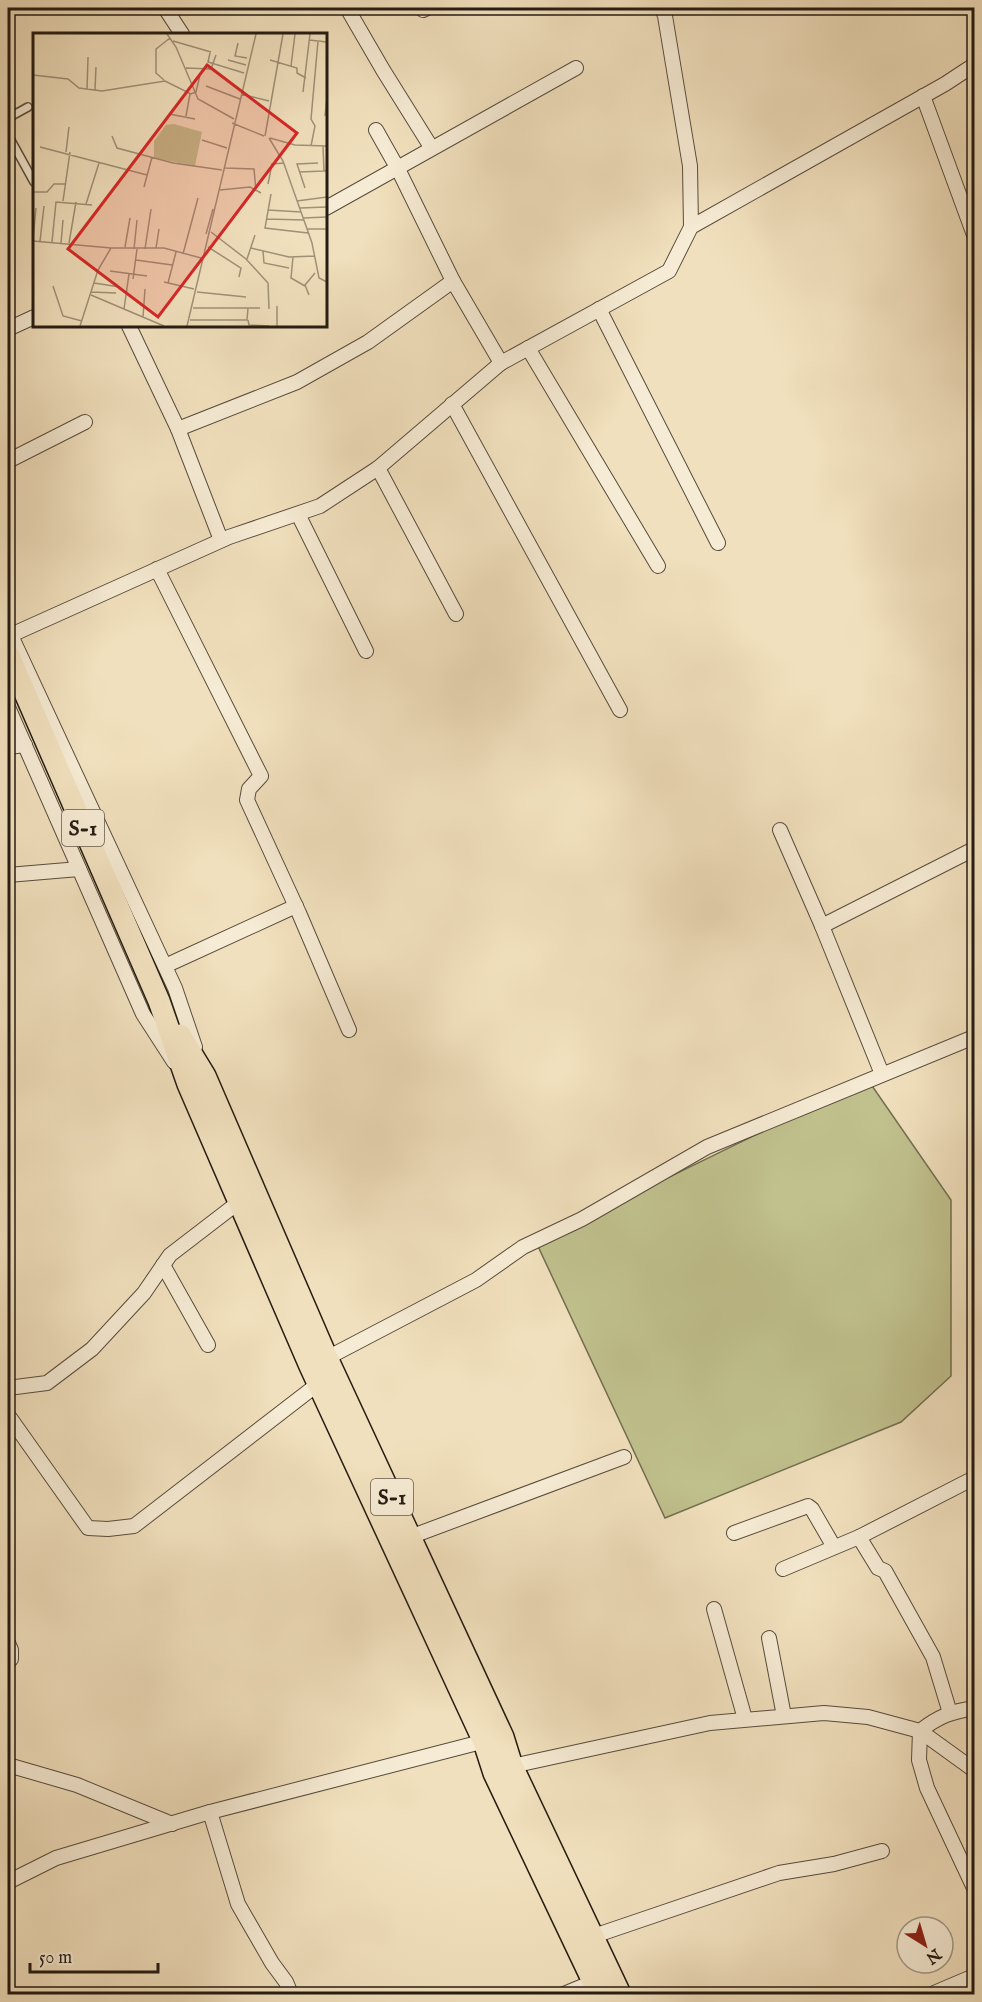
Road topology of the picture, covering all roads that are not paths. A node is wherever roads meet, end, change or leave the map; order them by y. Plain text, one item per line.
1 (165, 8) edge
2 (347, 8) edge
3 (662, 8) edge
4 (181, 33) edge
5 (975, 65) edge
6 (576, 68) dead end
7 (923, 96) junction
8 (28, 106) dead end
9 (8, 118) edge
10 (376, 129) dead end
11 (8, 135) edge
12 (431, 147) junction
13 (398, 169) junction
14 (33, 180) edge
15 (327, 207) edge
16 (691, 227) junction
17 (975, 235) edge
18 (453, 281) junction
19 (599, 309) junction
20 (33, 317) edge
21 (129, 327) edge
22 (8, 329) edge
23 (528, 348) junction
24 (501, 363) junction
25 (452, 404) junction
26 (85, 422) dead end
27 (178, 429) junction
28 (8, 461) edge
29 (378, 468) junction
30 (298, 514) junction
31 (221, 540) junction
32 (718, 543) dead end
33 (658, 566) dead end
34 (157, 569) junction
35 (456, 614) dead end
36 (9, 639) edge
37 (366, 651) dead end
38 (8, 707) edge
39 (620, 710) dead end
40 (25, 745) junction
41 (8, 747) edge
42 (780, 830) dead end
43 (975, 849) edge
44 (79, 869) junction
45 (8, 875) edge
46 (296, 906) junction
47 (822, 926) junction
48 (165, 966) junction
49 (349, 1029) dead end
50 (975, 1037) edge
51 (882, 1074) junction
52 (196, 1080) junction
53 (239, 1202) junction
54 (163, 1265) junction
55 (208, 1345) dead end
56 (327, 1358) junction
57 (318, 1384) junction
58 (8, 1388) edge
59 (8, 1415) edge
60 (624, 1458) dead end
61 (975, 1478) edge
62 (734, 1533) dead end
63 (410, 1537) junction
64 (859, 1537) junction
65 (834, 1547) junction
66 (783, 1569) dead end
67 (714, 1609) dead end
68 (769, 1638) dead end
69 (8, 1643) edge
70 (8, 1662) edge
71 (975, 1708) edge
72 (950, 1713) junction
73 (784, 1716) junction
74 (746, 1719) junction
75 (920, 1731) junction
76 (493, 1739) junction
77 (8, 1765) edge
78 (512, 1766) junction
79 (975, 1770) edge
80 (210, 1812) junction
81 (172, 1824) junction
82 (882, 1851) dead end
83 (8, 1881) edge
84 (975, 1888) edge
85 (584, 1939) junction
86 (975, 1976) edge
87 (596, 1988) edge
88 (291, 1995) edge
89 (564, 1995) edge
90 (620, 1995) edge
91 (934, 1995) edge

1 - 4 street
2 - 12 street
3 - 16 street
5 - 7 street
6 - 12 street
7 - 16 street
7 - 17 street
8 - 9 lane
10 - 13 street
11 - 14 lane
12 - 13 street
13 - 15 street
13 - 18 street
16 - 19 street
18 - 24 street
18 - 27 street
19 - 23 street
19 - 32 street
20 - 22 street
21 - 27 street
23 - 24 street
23 - 33 street
24 - 25 street
25 - 29 street
25 - 39 street
26 - 28 street
27 - 31 street
29 - 30 street
29 - 35 street
30 - 31 street
30 - 37 street
31 - 34 street
34 - 36 street
34 - 46 street
36 - 48 street
36 - 52 main road, S-1
38 - 40 street
40 - 41 street
40 - 44 street
42 - 47 street
43 - 47 street
44 - 45 street
44 - 52 street
46 - 48 street
46 - 49 street
47 - 51 street
48 - 52 street
50 - 51 street
51 - 56 street
52 - 53 main road, S-1
52 - 56 main road, S-1
53 - 54 street
53 - 57 main road, S-1
54 - 55 street
54 - 58 street
56 - 63 main road, S-1
57 - 59 street
57 - 76 main road, S-1
60 - 63 street
61 - 64 street
62 - 65 street
63 - 76 main road, S-1
64 - 65 street
64 - 72 street
65 - 66 street
67 - 74 street
68 - 73 street
69 - 70 street
71 - 72 street
72 - 75 street
73 - 74 street
73 - 75 street
74 - 78 street
75 - 79 street
75 - 84 street
76 - 78 main road, S-1
76 - 80 street
76 - 85 main road, S-1
77 - 81 street
78 - 85 main road, S-1
80 - 81 street
80 - 88 street
81 - 83 street
82 - 85 street
85 - 87 main road, S-1
85 - 90 main road, S-1
86 - 91 street
87 - 89 street

